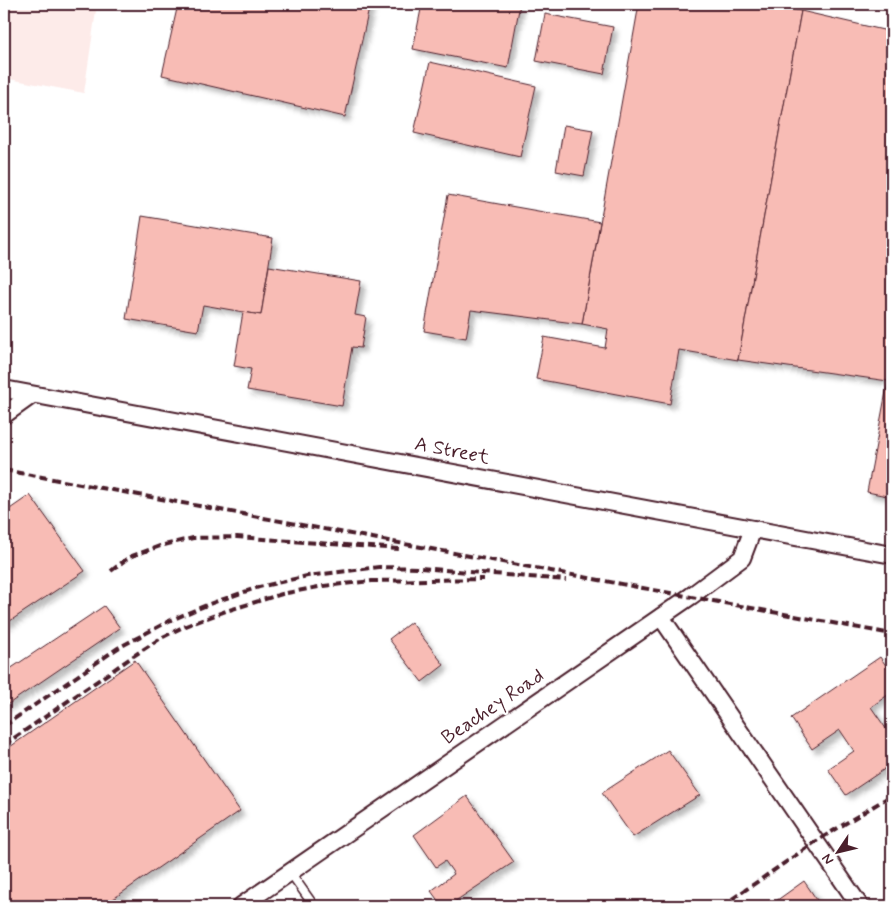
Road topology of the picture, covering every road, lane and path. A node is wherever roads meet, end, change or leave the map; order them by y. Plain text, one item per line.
1 (4, 389) edge
2 (32, 394) junction
3 (4, 415) edge
4 (753, 529) junction
5 (892, 555) edge
6 (661, 617) junction
7 (290, 872) junction
8 (241, 906) edge
9 (314, 906) edge
10 (860, 906) edge

1 - 2 street, A Street
2 - 3 street
2 - 4 street, A Street
4 - 5 street, A Street
4 - 6 street, Beachey Road
6 - 7 street, Beachey Road
6 - 10 street
7 - 8 street, Beachey Road
7 - 9 lane

